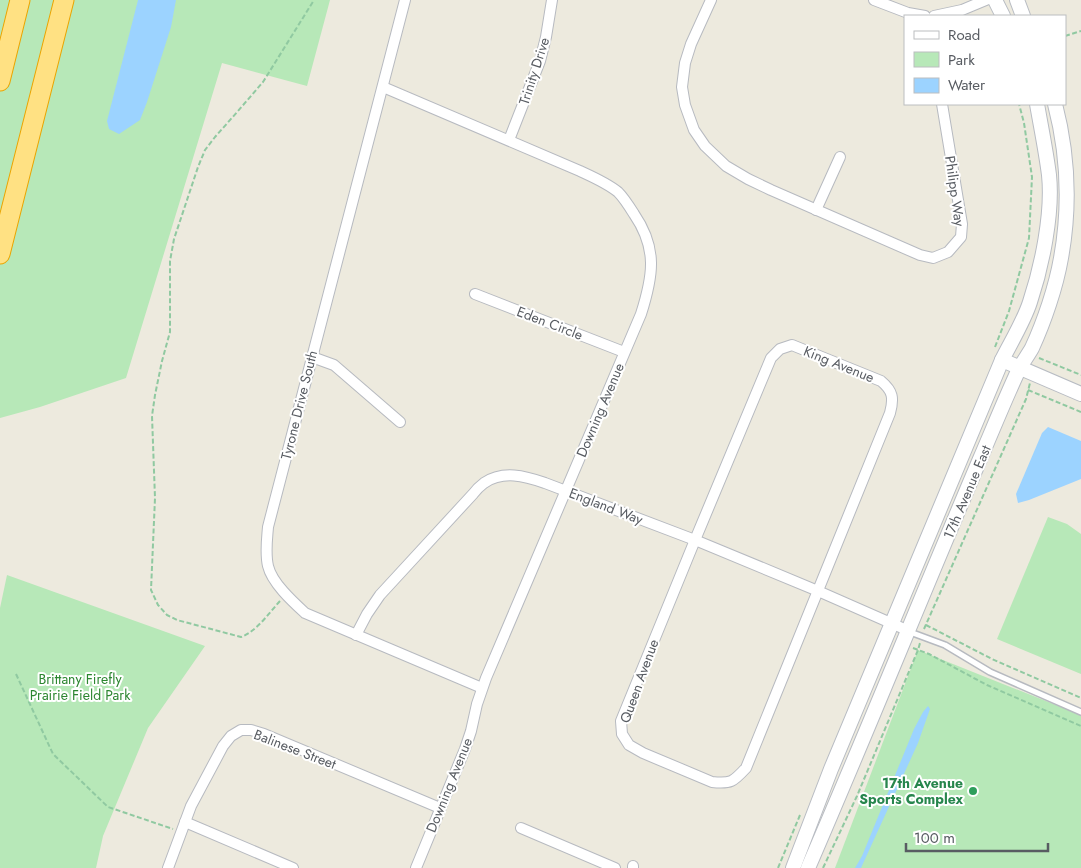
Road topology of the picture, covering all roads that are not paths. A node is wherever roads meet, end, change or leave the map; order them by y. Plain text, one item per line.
1 (20, 0) edge
2 (64, 0) edge
3 (405, 0) edge
4 (552, 0) edge
5 (711, 0) edge
6 (874, 0) edge
7 (986, 0) edge
8 (995, 0) edge
9 (1017, 0) edge
10 (919, 15) edge
11 (939, 15) edge
12 (1002, 15) edge
13 (1024, 15) edge
14 (0, 81) edge
15 (382, 87) junction
16 (942, 105) edge
17 (1037, 105) edge
18 (1055, 105) edge
19 (509, 140) junction
20 (840, 156) dead end
21 (816, 210) junction
22 (0, 254) edge
23 (475, 294) dead end
24 (624, 352) junction
25 (312, 357) junction
26 (1002, 360) junction
27 (1026, 370) junction
28 (1081, 394) edge
29 (400, 422) dead end
30 (566, 490) junction
31 (695, 540) junction
32 (818, 591) junction
33 (892, 624) junction
34 (356, 634) junction
35 (915, 634) junction
36 (482, 688) junction
37 (1081, 712) edge
38 (440, 808) junction
39 (184, 822) junction
40 (520, 828) dead end
41 (168, 868) edge
42 (293, 868) edge
43 (416, 868) edge
44 (615, 868) edge
45 (793, 868) edge
46 (808, 868) edge

1 - 14 highway
2 - 22 highway
3 - 15 street, Tyrone Drive South
4 - 19 street, Trinity Drive
5 - 21 street, Philipp Way
6 - 10 street
7 - 11 street
8 - 12 street
9 - 13 street
15 - 19 street, Downing Avenue
15 - 25 street, Tyrone Drive South
16 - 21 street, Philipp Way
17 - 26 street, 17th Avenue East
18 - 27 street, 17th Avenue East
19 - 24 street, Downing Avenue
20 - 21 street
23 - 24 street, Eden Circle
24 - 30 street, Downing Avenue
25 - 29 street
25 - 34 street, Tyrone Drive South
26 - 27 street
26 - 33 street, 17th Avenue East
27 - 28 street
27 - 35 street, 17th Avenue East
30 - 31 street, England Way
30 - 34 street, England Way
30 - 36 street, Downing Avenue
31 - 32 street, England Way
31 - 32 street, Queen Avenue
31 - 32 street, King Avenue
32 - 33 street, England Way
33 - 35 street, England Way
33 - 45 street, 17th Avenue East
34 - 36 street, Tyrone Drive South
35 - 37 lane
35 - 46 street, 17th Avenue East
36 - 38 street, Downing Avenue
38 - 39 street, Balinese Street
38 - 43 street, Downing Avenue
39 - 41 street, Balinese Street
39 - 42 street
40 - 44 street

